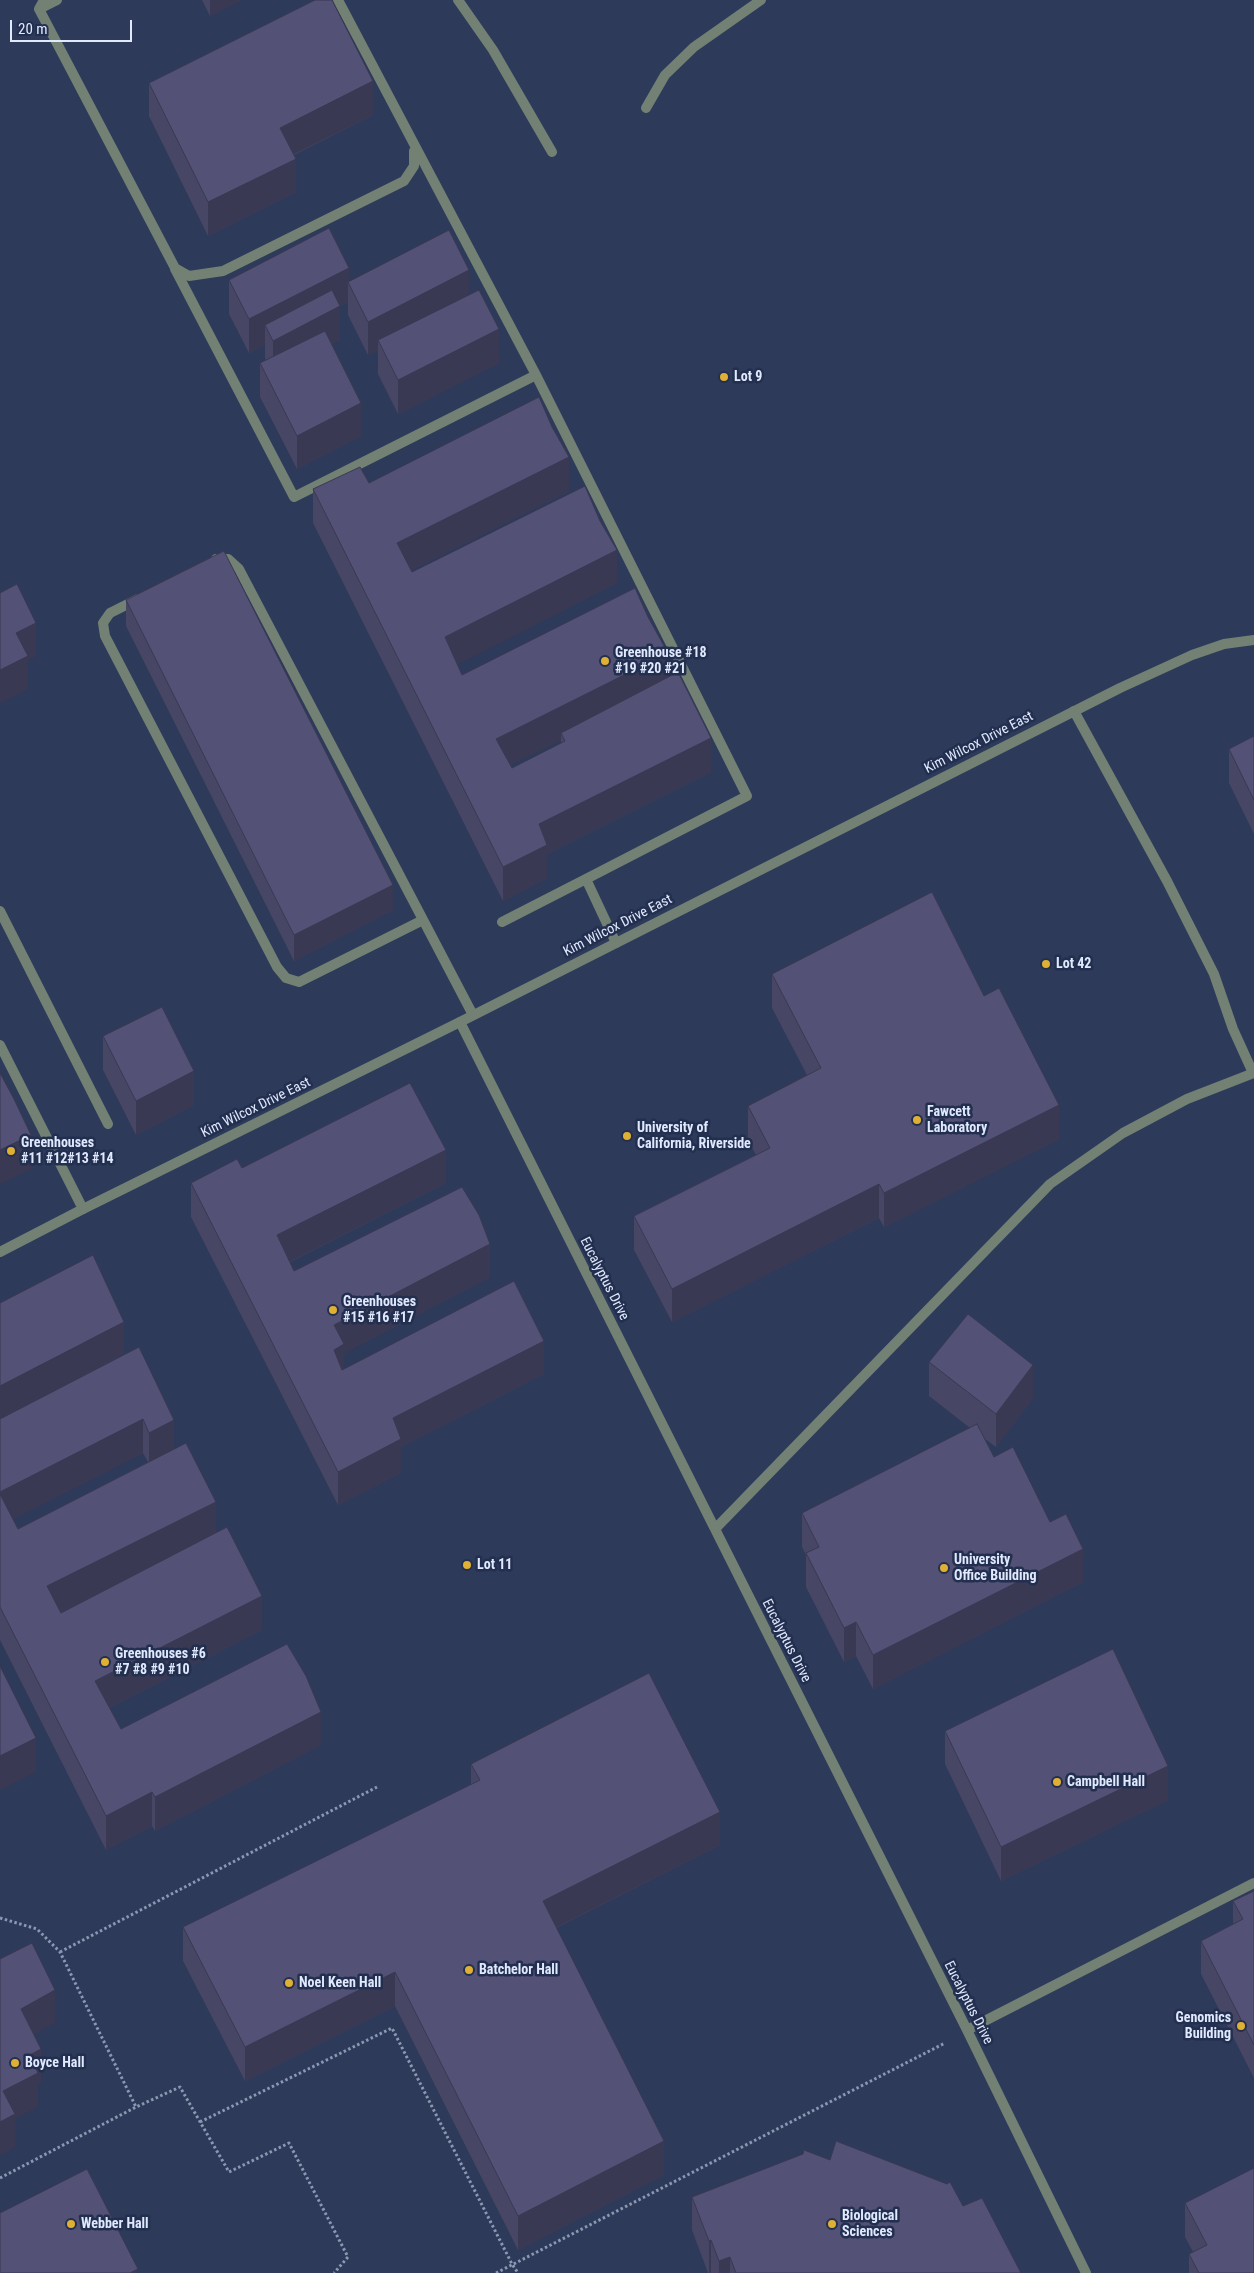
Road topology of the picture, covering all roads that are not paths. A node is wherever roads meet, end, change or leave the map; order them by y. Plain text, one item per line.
1 (57, 0) edge
2 (338, 0) edge
3 (458, 0) edge
4 (762, 0) edge
5 (42, 4) edge
6 (646, 108) dead end
7 (414, 147) junction
8 (552, 152) dead end
9 (175, 268) junction
10 (536, 375) junction
11 (210, 562) edge
12 (144, 596) edge
13 (1254, 640) edge
14 (1074, 711) junction
15 (586, 879) junction
16 (0, 911) edge
17 (423, 920) junction
18 (502, 922) dead end
19 (616, 943) junction
20 (473, 1015) junction
21 (460, 1022) junction
22 (0, 1045) edge
23 (1254, 1073) edge
24 (108, 1124) dead end
25 (83, 1209) junction
26 (0, 1252) edge
27 (715, 1529) junction
28 (1254, 1883) edge
29 (967, 2030) junction
30 (1086, 2273) edge

1 - 5 street
2 - 7 street
3 - 8 street
4 - 6 street
5 - 9 street
7 - 9 street
7 - 10 street
9 - 10 street
10 - 15 street
11 - 17 street
12 - 17 street
13 - 14 street, Kim Wilcox Drive East
14 - 19 street, Kim Wilcox Drive East
14 - 23 street
15 - 18 street
15 - 19 street
16 - 24 street
17 - 20 street
19 - 20 street, Kim Wilcox Drive East
20 - 21 street, Kim Wilcox Drive East
21 - 25 street, Kim Wilcox Drive East
21 - 27 street, Eucalyptus Drive
22 - 25 street
23 - 27 street
25 - 26 street, Kim Wilcox Drive East
27 - 29 street, Eucalyptus Drive
28 - 29 street
29 - 30 street, Eucalyptus Drive

